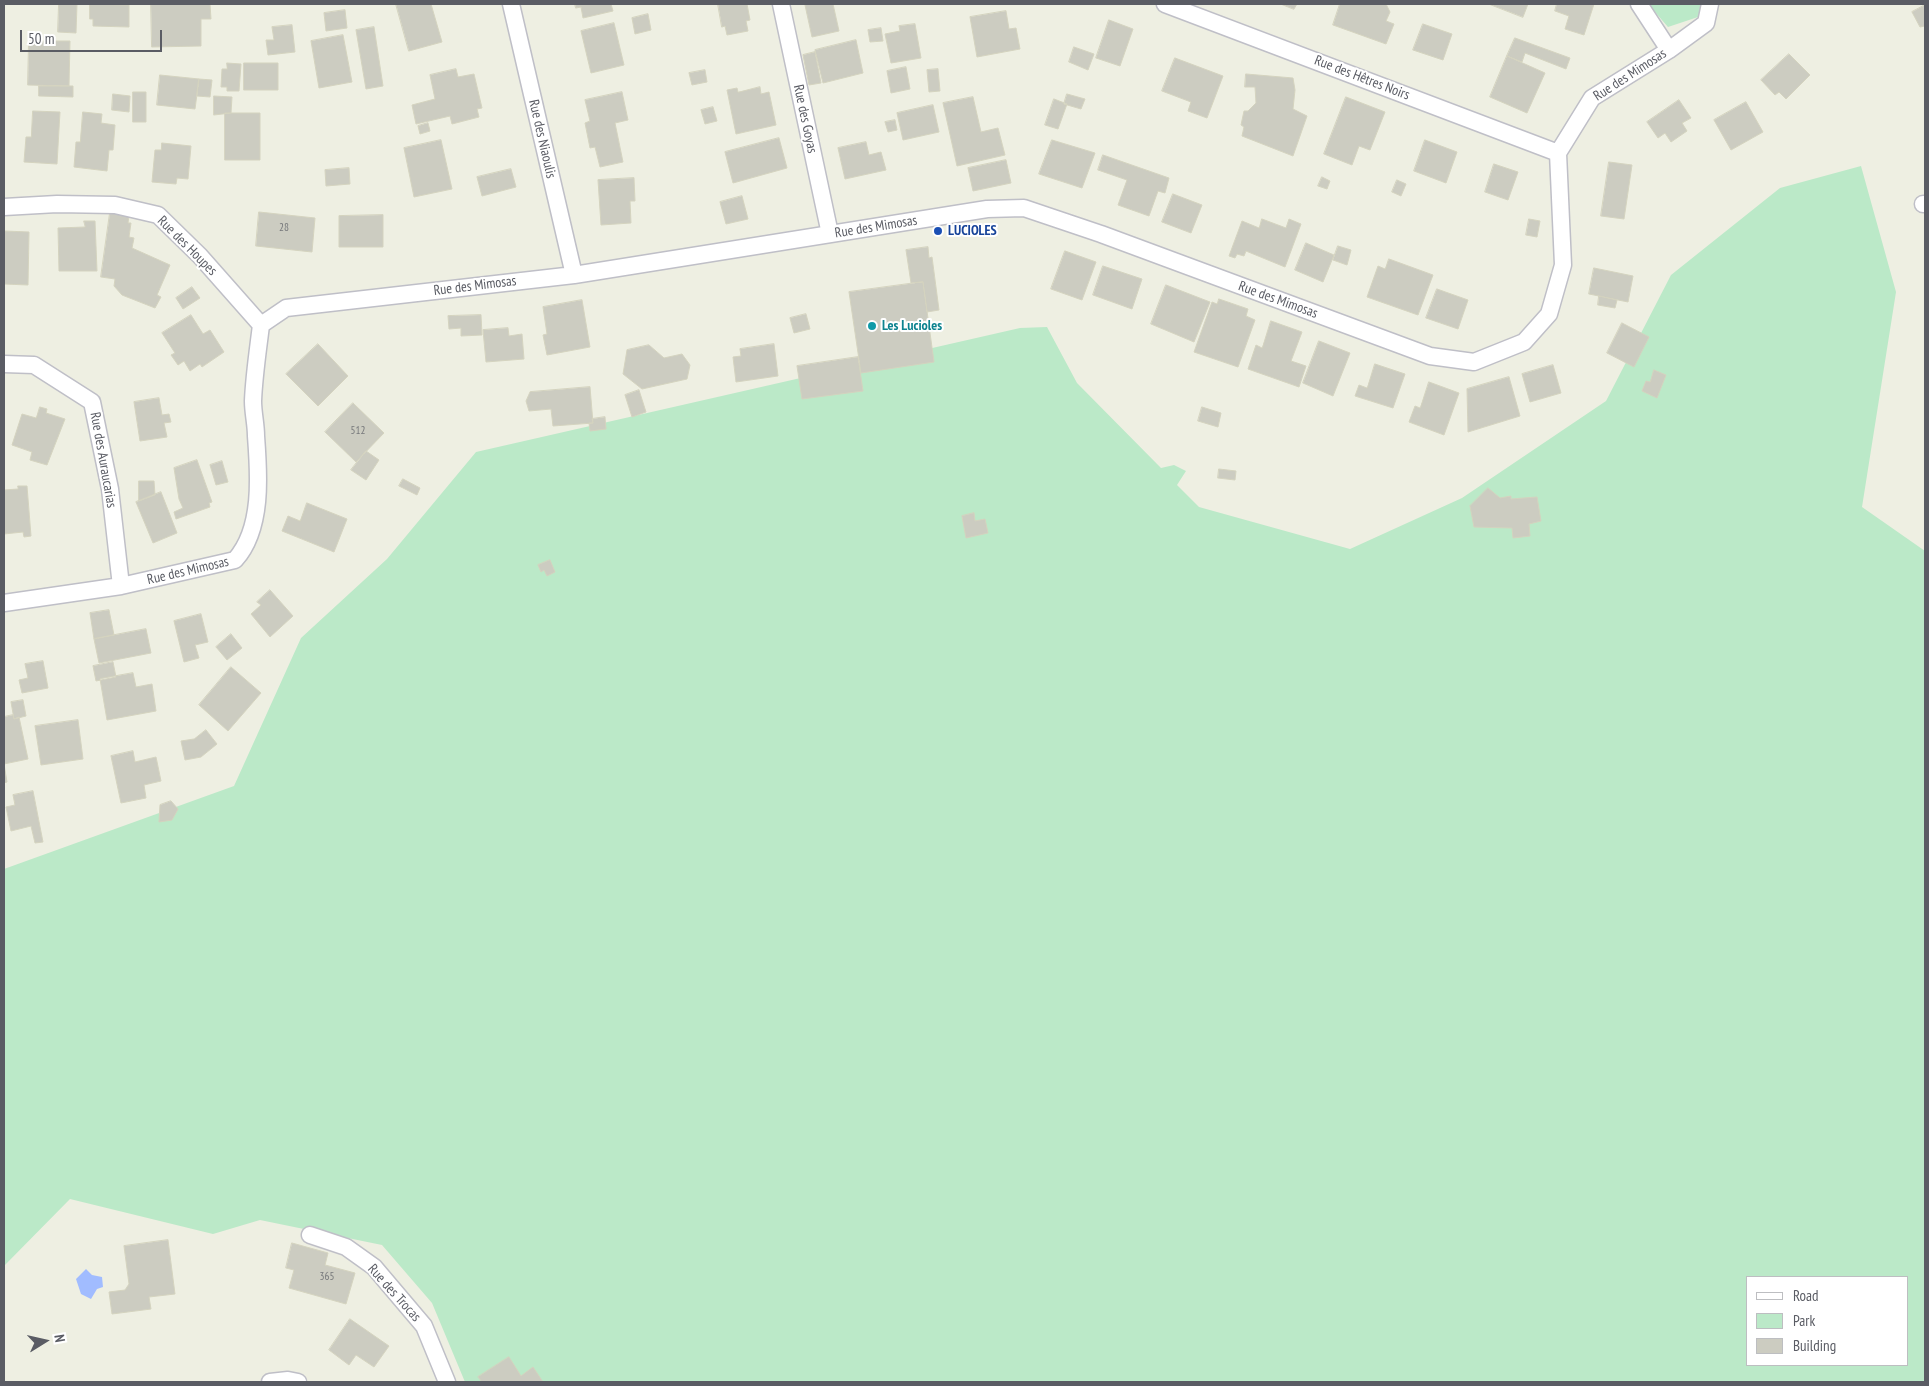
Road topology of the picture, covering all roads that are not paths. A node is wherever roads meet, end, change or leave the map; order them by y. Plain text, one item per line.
1 (511, 4) edge
2 (781, 4) edge
3 (1165, 4) edge
4 (1639, 4) edge
5 (1710, 4) edge
6 (1669, 50) junction
7 (1558, 153) junction
8 (4, 207) edge
9 (830, 234) junction
10 (574, 275) junction
11 (261, 325) junction
12 (4, 364) edge
13 (121, 586) junction
14 (4, 603) edge
15 (310, 1235) dead end
16 (270, 1382) edge
17 (298, 1382) edge
18 (447, 1382) edge

1 - 10 street, Rue des Niaoulis
2 - 9 street, Rue des Goyas
3 - 7 street, Rue des Hêtres Noirs
4 - 6 street
5 - 6 street, Rue des Mimosas
6 - 7 street, Rue des Mimosas
7 - 9 street, Rue des Mimosas
8 - 11 street, Rue des Houpes
9 - 10 street, Rue des Mimosas
10 - 11 street, Rue des Mimosas
11 - 13 street, Rue des Mimosas
12 - 13 street, Rue des Auraucarias
13 - 14 street, Rue des Mimosas
15 - 18 street, Rue des Trocas
16 - 17 street

